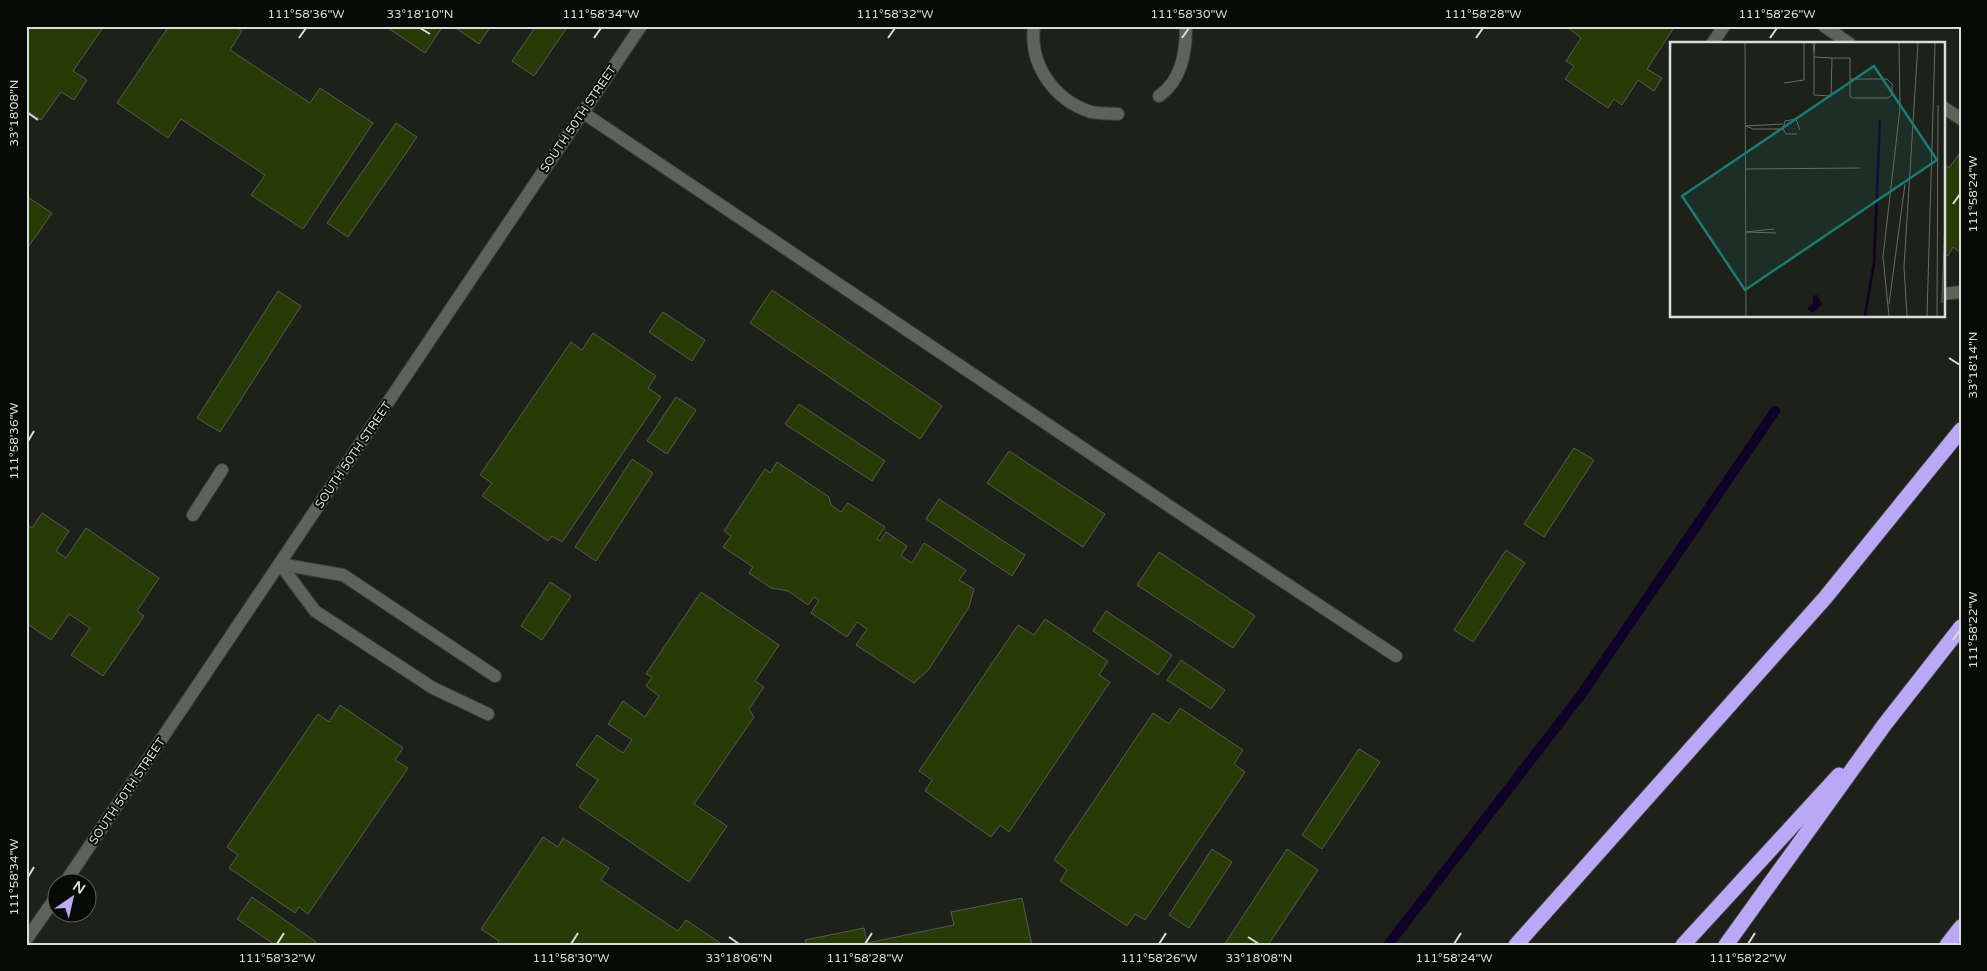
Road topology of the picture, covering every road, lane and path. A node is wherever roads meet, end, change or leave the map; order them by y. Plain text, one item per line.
1 (641, 26) edge
2 (1034, 26) edge
3 (1186, 26) edge
4 (1724, 26) edge
5 (1824, 26) edge
6 (1713, 42) edge
7 (1847, 42) edge
8 (1159, 96) dead end
9 (1944, 108) edge
10 (582, 112) junction
11 (1118, 114) dead end
12 (1961, 119) edge
13 (1961, 292) edge
14 (1944, 294) edge
15 (1961, 430) edge
16 (222, 470) dead end
17 (193, 515) dead end
18 (280, 564) junction
19 (1961, 628) edge
20 (1396, 656) dead end
21 (495, 676) dead end
22 (488, 714) dead end
23 (1885, 724) junction
24 (71, 874) edge
25 (48, 908) edge
26 (1961, 927) edge
27 (26, 940) edge
28 (1516, 945) edge
29 (1683, 945) edge
30 (1726, 945) edge
31 (1947, 945) edge

1 - 10 street, SOUTH 50TH STREET
2 - 11 street
3 - 8 street
4 - 6 street
5 - 7 street
9 - 12 street
10 - 18 street, SOUTH 50TH STREET
10 - 20 street
13 - 14 street
15 - 28 highway
16 - 17 street
18 - 21 street
18 - 22 street
18 - 24 street, SOUTH 50TH STREET
19 - 23 highway
23 - 29 highway
23 - 30 highway
25 - 27 street
26 - 31 highway

